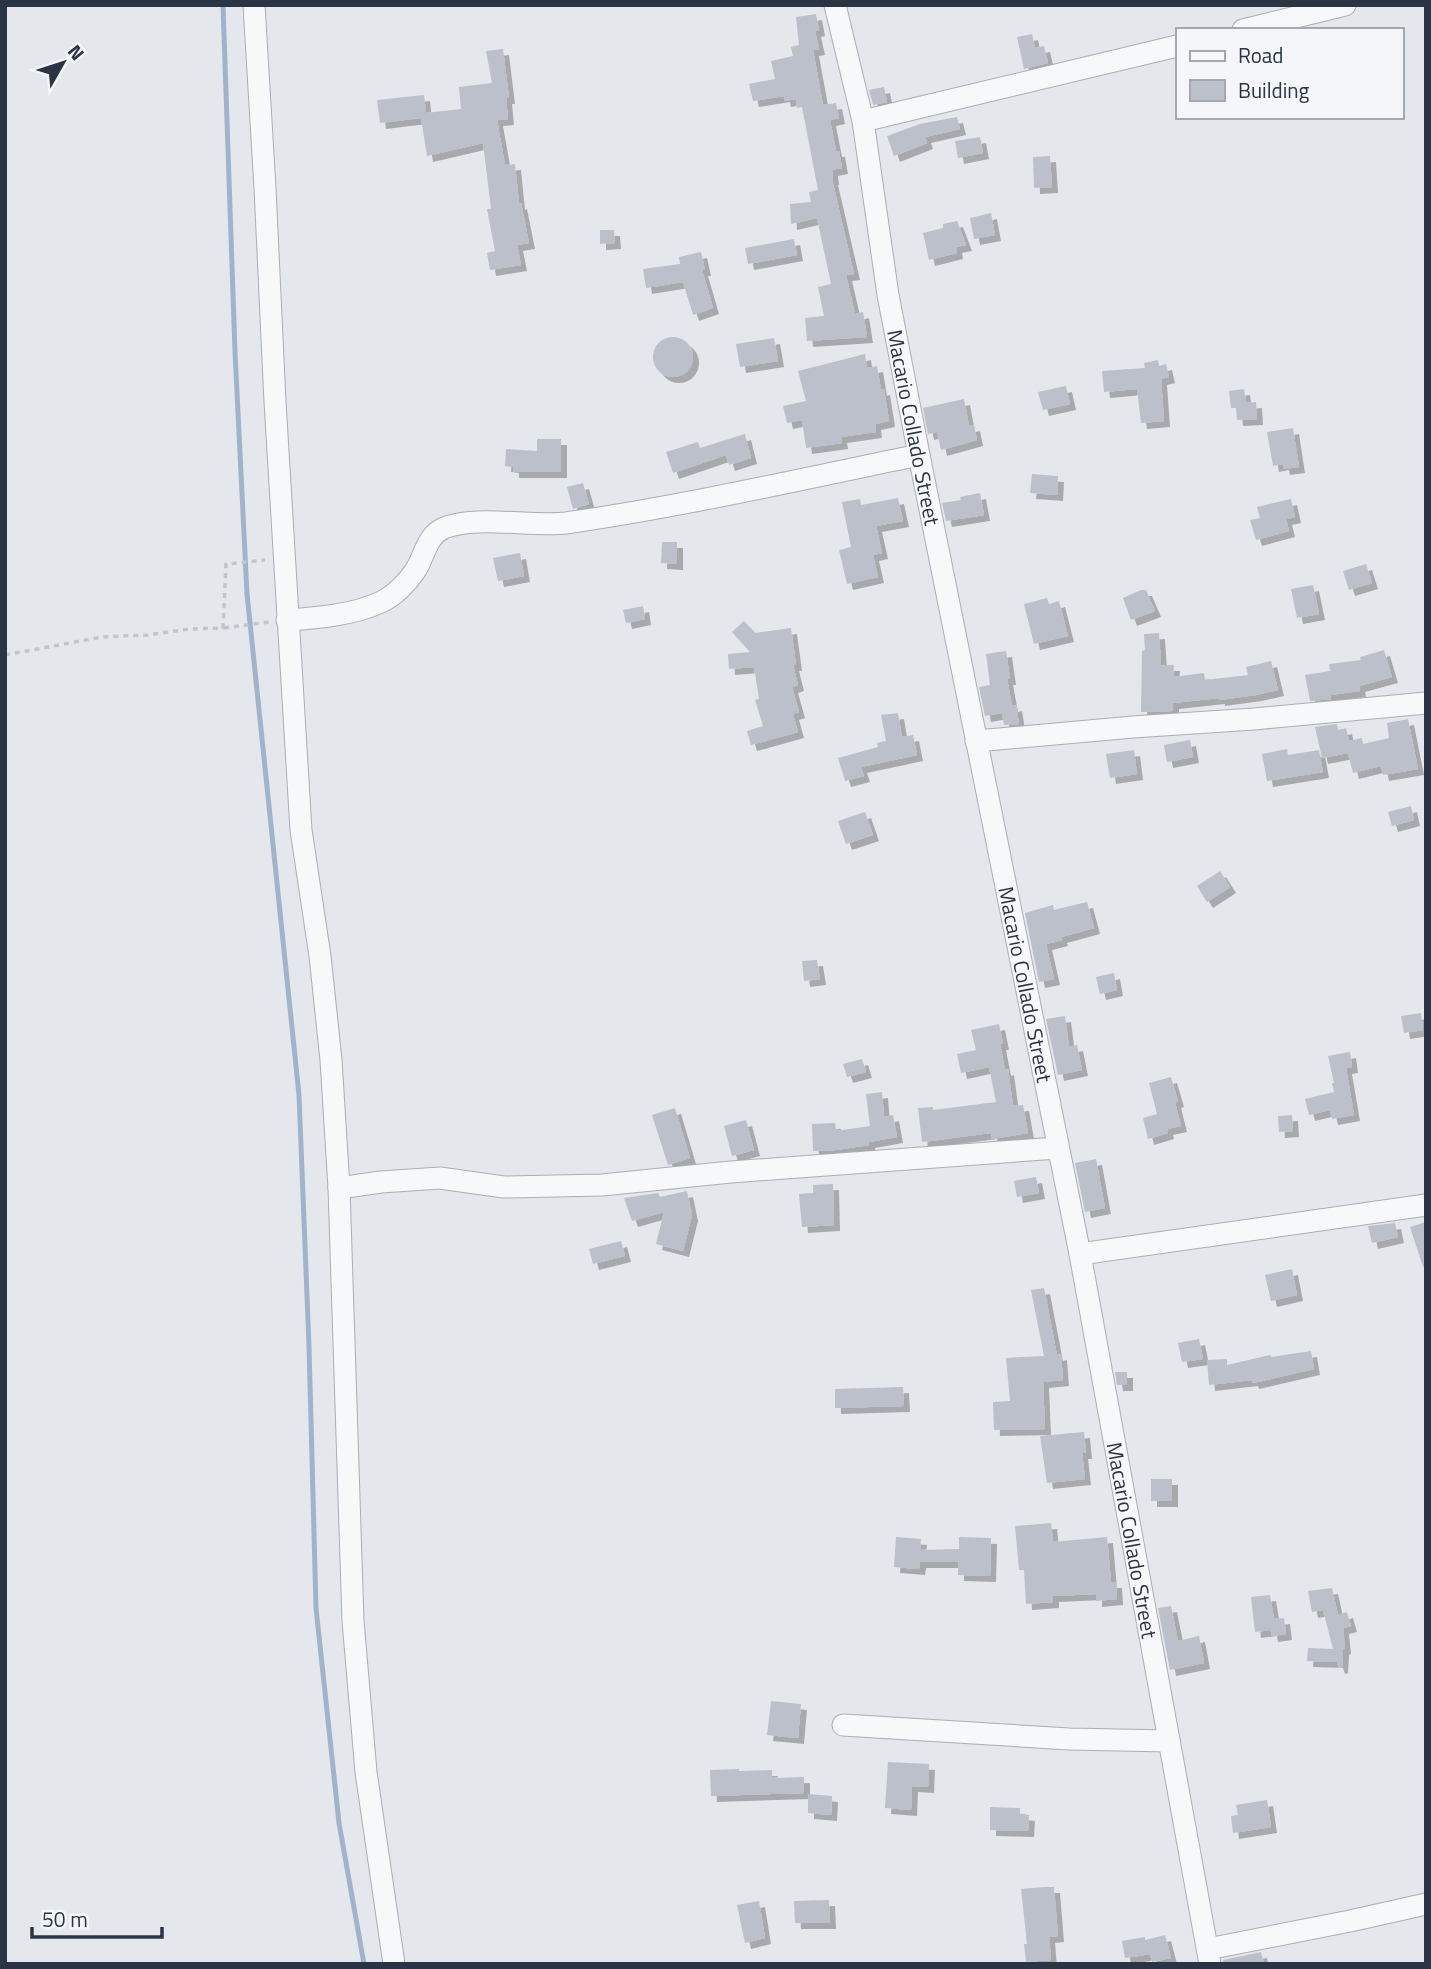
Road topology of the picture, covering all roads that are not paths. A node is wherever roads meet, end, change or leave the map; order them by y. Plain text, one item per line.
1 (254, 5) edge
2 (835, 5) edge
3 (1345, 5) edge
4 (1251, 28) edge
5 (1176, 46) edge
6 (863, 121) junction
7 (919, 455) junction
8 (281, 621) junction
9 (1426, 703) edge
10 (976, 741) junction
11 (1057, 1148) junction
12 (339, 1188) junction
13 (1426, 1205) edge
14 (1080, 1254) junction
15 (843, 1725) dead end
16 (1169, 1741) junction
17 (1426, 1904) edge
18 (1209, 1956) edge
19 (394, 1964) edge

1 - 8 street
2 - 6 street, Macario Collado Street
3 - 4 street
5 - 6 street
6 - 7 street, Macario Collado Street
7 - 8 street
7 - 10 street, Macario Collado Street
8 - 12 street
9 - 10 street
10 - 11 street, Macario Collado Street
11 - 12 street
11 - 14 street, Macario Collado Street
12 - 19 street
13 - 14 street
14 - 16 street, Macario Collado Street
15 - 16 street
16 - 18 street, Macario Collado Street
17 - 18 street

